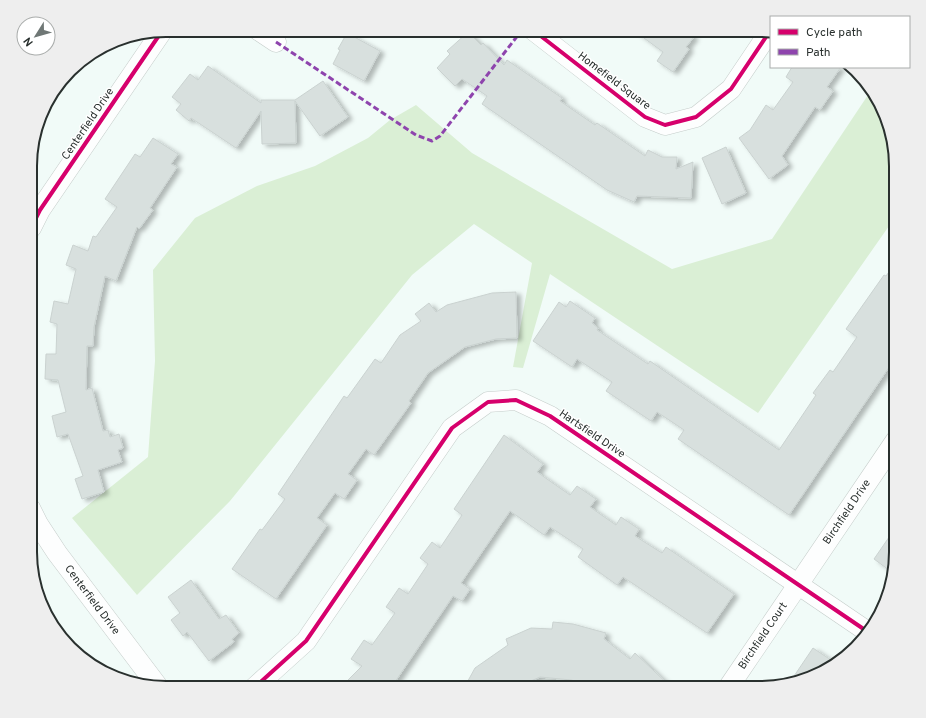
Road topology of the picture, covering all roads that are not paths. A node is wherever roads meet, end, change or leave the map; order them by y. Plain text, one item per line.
1 (158, 37) edge
2 (268, 37) edge
3 (542, 37) edge
4 (765, 37) edge
5 (276, 42) dead end
6 (37, 216) edge
7 (889, 450) edge
8 (37, 522) edge
9 (798, 584) junction
10 (863, 629) edge
11 (152, 680) edge
12 (262, 681) edge
13 (733, 681) edge

1 - 6 street, Centerfield Drive
2 - 5 street
3 - 4 street, Homefield Square
7 - 9 street, Birchfield Drive
8 - 11 street, Centerfield Drive
9 - 10 street, Hartsfield Drive
9 - 12 street, Hartsfield Drive
9 - 13 street, Birchfield Court

